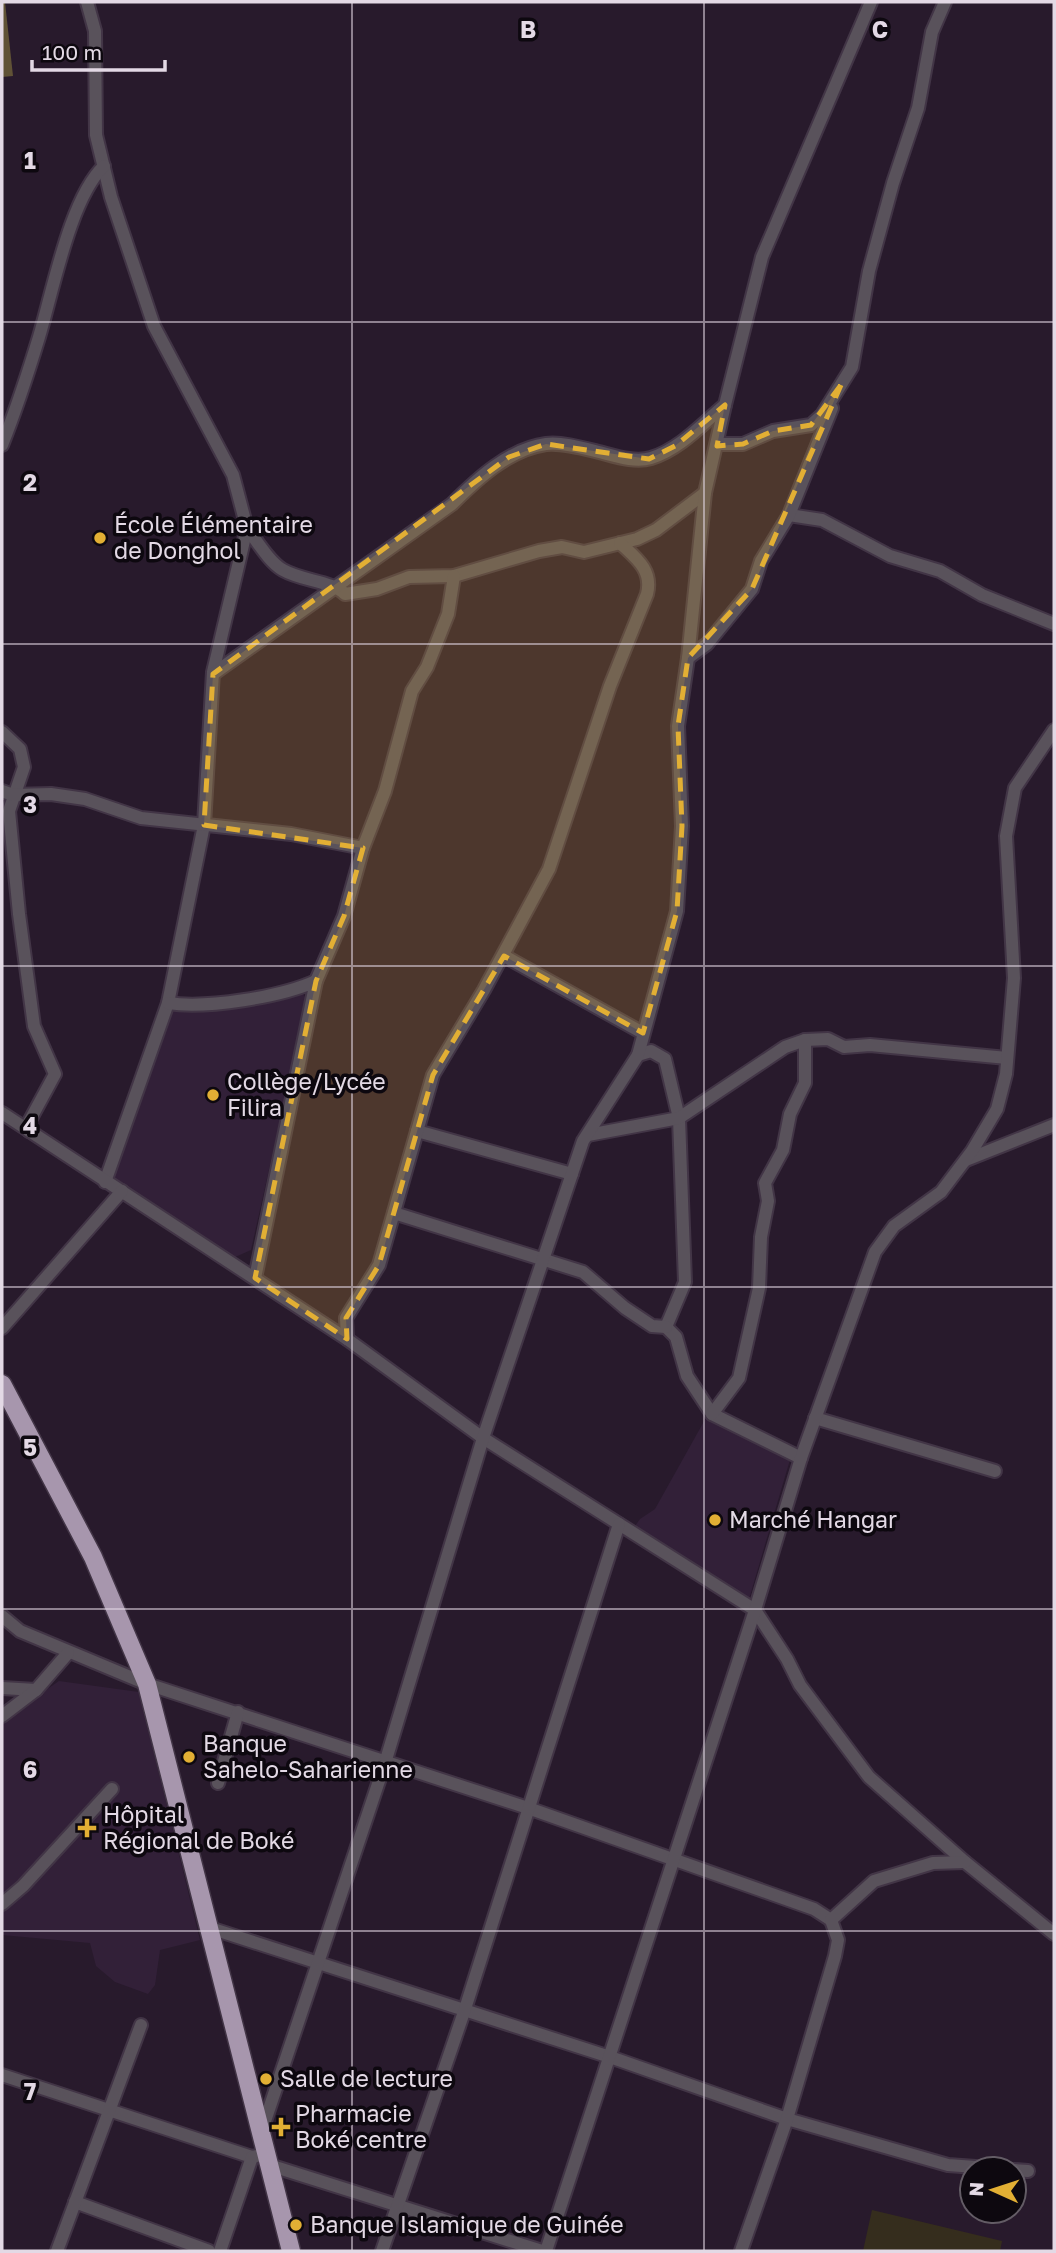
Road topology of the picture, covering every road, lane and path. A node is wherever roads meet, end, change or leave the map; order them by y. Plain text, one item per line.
1 (87, 2) edge
2 (871, 2) edge
3 (945, 2) edge
4 (104, 166) junction
5 (841, 386) junction
6 (725, 405) junction
7 (718, 444) junction
8 (2, 445) edge
9 (705, 493) junction
10 (789, 515) junction
11 (247, 528) junction
12 (620, 543) junction
13 (453, 576) junction
14 (338, 587) junction
15 (1054, 624) edge
16 (688, 658) junction
17 (213, 674) junction
18 (1054, 730) edge
19 (2, 732) edge
20 (7, 793) edge
21 (204, 825) junction
22 (363, 848) junction
23 (503, 956) junction
24 (316, 981) junction
25 (169, 1003) junction
26 (643, 1033) junction
27 (805, 1040) junction
28 (638, 1055) junction
29 (1007, 1058) junction
30 (2, 1114) edge
31 (679, 1118) junction
32 (1054, 1125) edge
33 (29, 1131) junction
34 (417, 1131) junction
35 (587, 1135) junction
36 (965, 1160) junction
37 (572, 1174) junction
38 (105, 1182) junction
39 (122, 1191) junction
40 (394, 1213) junction
41 (545, 1259) junction
42 (255, 1278) junction
43 (666, 1327) junction
44 (2, 1328) edge
45 (347, 1339) junction
46 (2, 1384) edge
47 (712, 1414) junction
48 (815, 1418) junction
49 (483, 1438) junction
50 (801, 1458) junction
51 (995, 1471) dead end
52 (620, 1524) junction
53 (755, 1611) junction
54 (2, 1616) edge
55 (68, 1653) junction
56 (147, 1684) junction
57 (2, 1688) edge
58 (36, 1690) junction
59 (238, 1712) junction
60 (2, 1716) edge
61 (385, 1763) junction
62 (218, 1783) dead end
63 (112, 1789) dead end
64 (528, 1808) junction
65 (674, 1861) junction
66 (965, 1862) junction
67 (2, 1905) edge
68 (831, 1920) junction
69 (210, 1928) junction
70 (1054, 1934) edge
71 (317, 1964) junction
72 (465, 2009) junction
73 (141, 2025) dead end
74 (610, 2057) junction
75 (2, 2075) edge
76 (110, 2110) junction
77 (787, 2119) junction
78 (261, 2130) junction
79 (263, 2159) junction
80 (958, 2166) edge
81 (75, 2202) junction
82 (397, 2206) junction
83 (57, 2251) edge
84 (209, 2251) edge
85 (220, 2251) edge
86 (291, 2251) edge
87 (382, 2251) edge
88 (544, 2251) edge
89 (741, 2251) edge

1 - 4 street
2 - 6 street
3 - 5 street
4 - 8 street
4 - 11 street
5 - 7 street
5 - 10 street
6 - 7 street
6 - 14 street
7 - 9 street
9 - 12 street
9 - 16 street
10 - 15 street
10 - 16 street
11 - 14 street
11 - 17 street
12 - 13 street
12 - 23 street
13 - 14 street
13 - 22 street
14 - 17 street
16 - 26 street
17 - 21 street
18 - 29 street
19 - 20 street
20 - 21 street
20 - 33 street
21 - 22 street
21 - 25 street
22 - 24 street
23 - 26 street
23 - 34 street
24 - 25 street
24 - 42 street
25 - 38 street
26 - 28 street
27 - 29 street
27 - 31 street
27 - 47 street
28 - 31 street
28 - 35 street
29 - 36 street
30 - 33 street
31 - 35 street
31 - 43 street
32 - 36 street
33 - 38 street
34 - 37 street
34 - 40 street
35 - 37 street
36 - 48 street
37 - 41 street
38 - 39 street
39 - 42 street
39 - 44 street
40 - 41 street
40 - 45 street
41 - 43 street
41 - 49 street
42 - 45 street
43 - 47 street
45 - 49 street
46 - 56 highway
47 - 50 street
48 - 50 street
48 - 51 street
49 - 52 street
49 - 61 street
50 - 53 street
52 - 53 street
52 - 64 street
53 - 65 street
53 - 66 street
54 - 55 street
55 - 56 street
55 - 58 street
56 - 59 street
56 - 69 highway
57 - 58 street
58 - 60 street
59 - 61 street
59 - 62 street
61 - 64 street
61 - 71 street
63 - 67 street
64 - 65 street
64 - 72 street
65 - 68 street
65 - 74 street
66 - 68 street
66 - 70 street
68 - 77 street
69 - 71 street
69 - 78 highway
71 - 72 street
71 - 78 street
72 - 74 street
72 - 82 street
73 - 76 street
74 - 77 street
74 - 88 street
75 - 76 street
76 - 79 street
76 - 81 street
77 - 80 street
77 - 89 street
78 - 79 highway
79 - 82 street
79 - 85 street
79 - 86 highway
81 - 83 street
81 - 84 street
82 - 87 street
82 - 88 street

